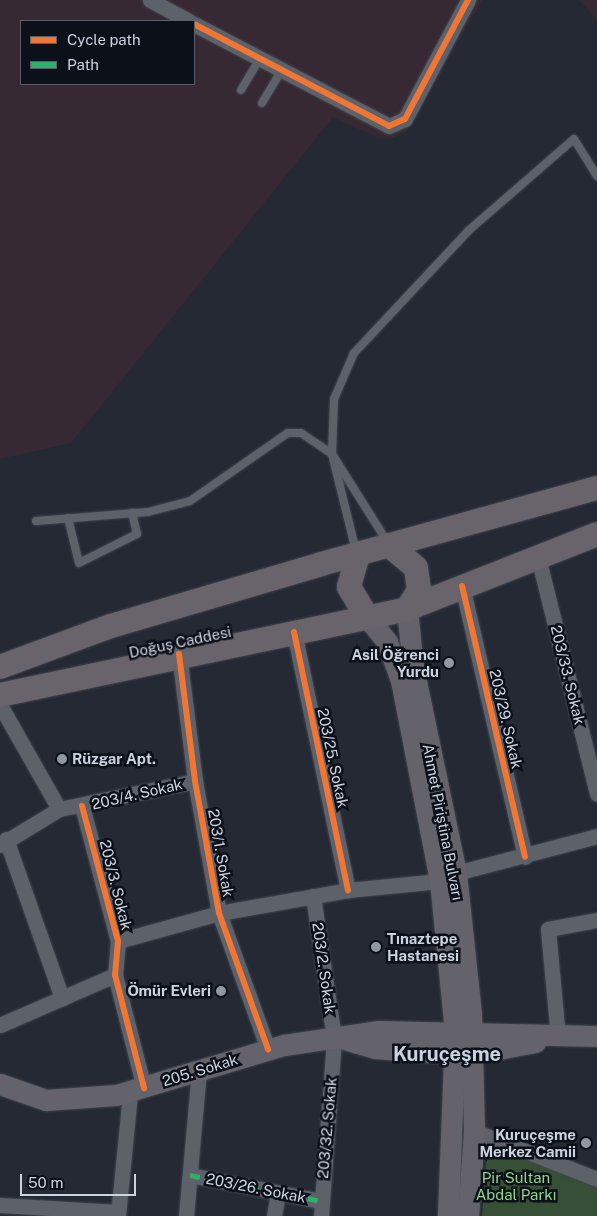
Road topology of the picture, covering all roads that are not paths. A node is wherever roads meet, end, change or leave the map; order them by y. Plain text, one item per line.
1 (150, 0) edge
2 (468, 0) edge
3 (187, 20) edge
4 (195, 25) edge
5 (259, 60) junction
6 (281, 72) junction
7 (241, 90) dead end
8 (262, 102) dead end
9 (597, 176) edge
10 (332, 454) junction
11 (597, 488) edge
12 (132, 513) junction
13 (68, 518) junction
14 (36, 521) dead end
15 (597, 534) edge
16 (389, 545) junction
17 (358, 555) junction
18 (538, 557) junction
19 (462, 586) junction
20 (408, 609) junction
21 (367, 617) junction
22 (294, 632) junction
23 (179, 654) junction
24 (0, 666) edge
25 (0, 695) edge
26 (0, 705) edge
27 (195, 781) junction
28 (597, 794) edge
29 (82, 806) junction
30 (59, 809) junction
31 (597, 836) edge
32 (3, 842) edge
33 (525, 857) junction
34 (448, 877) junction
35 (348, 890) junction
36 (313, 896) junction
37 (219, 913) junction
38 (597, 920) edge
39 (118, 941) junction
40 (115, 974) junction
41 (62, 998) junction
42 (0, 1025) edge
43 (597, 1036) edge
44 (558, 1037) junction
45 (338, 1039) junction
46 (463, 1042) junction
47 (268, 1049) junction
48 (199, 1071) junction
49 (0, 1084) edge
50 (137, 1090) junction
51 (474, 1131) junction
52 (190, 1175) junction
53 (597, 1178) edge
54 (278, 1194) junction
55 (0, 1205) edge
56 (321, 1208) edge
57 (118, 1214) edge
58 (186, 1216) edge
59 (274, 1216) edge
60 (448, 1216) edge
61 (468, 1216) edge

1 - 3 street
2 - 6 street
4 - 5 street
5 - 6 street
5 - 7 lane
6 - 8 lane
9 - 10 lane
10 - 12 lane
10 - 16 lane
10 - 17 lane
11 - 16 main road
12 - 13 lane
12 - 13 lane
13 - 14 lane
15 - 18 main road
16 - 17 main road
16 - 20 main road
17 - 21 main road
17 - 24 main road, Doğuş Caddesi
18 - 19 main road
18 - 28 street, 203/33. Sokak
19 - 20 main road
19 - 33 street, 203/29. Sokak
20 - 21 main road
20 - 34 main road, Ahmet Piriştina Bulvarı
21 - 22 main road, Doğuş Caddesi
21 - 34 main road, Ahmet Piriştina Bulvarı
22 - 23 main road, Doğuş Caddesi
22 - 35 street, 203/25. Sokak
23 - 25 main road, Doğuş Caddesi
23 - 27 street, 203/1. Sokak
26 - 30 street
27 - 29 street, 203/4. Sokak
27 - 37 street, 203/1. Sokak
29 - 30 street, 203/4. Sokak
29 - 39 street, 203/3. Sokak
30 - 32 street, 203/4. Sokak
31 - 33 street, 203/3. Sokak
32 - 41 street
33 - 34 street, 203/3. Sokak
34 - 35 street, 203/3. Sokak
34 - 46 main road, Ahmet Piriştina Bulvarı
35 - 36 street, 203/3. Sokak
36 - 37 street, 203/3. Sokak
36 - 45 street, 203/2. Sokak
37 - 39 street, 203/3. Sokak
37 - 47 street, 203/1. Sokak
38 - 44 street
39 - 40 street, 203/3. Sokak
40 - 41 street
40 - 50 street, 203/3. Sokak
41 - 42 street
43 - 44 main road, 205. Sokak
44 - 46 main road, 205. Sokak
45 - 46 main road, 205. Sokak
45 - 47 main road, 205. Sokak
45 - 56 street, 203/32. Sokak
46 - 51 main road, Ahmet Piriştina Bulvarı
46 - 60 main road, Ahmet Piriştina Bulvarı
47 - 48 main road, 205. Sokak
48 - 50 main road, 205. Sokak
48 - 52 street
49 - 50 main road, 205. Sokak
50 - 57 street
51 - 53 street
51 - 61 main road, Ahmet Piriştina Bulvarı
52 - 54 street, 203/26. Sokak
52 - 58 street
54 - 56 street, 203/26. Sokak
54 - 59 street
55 - 57 street

